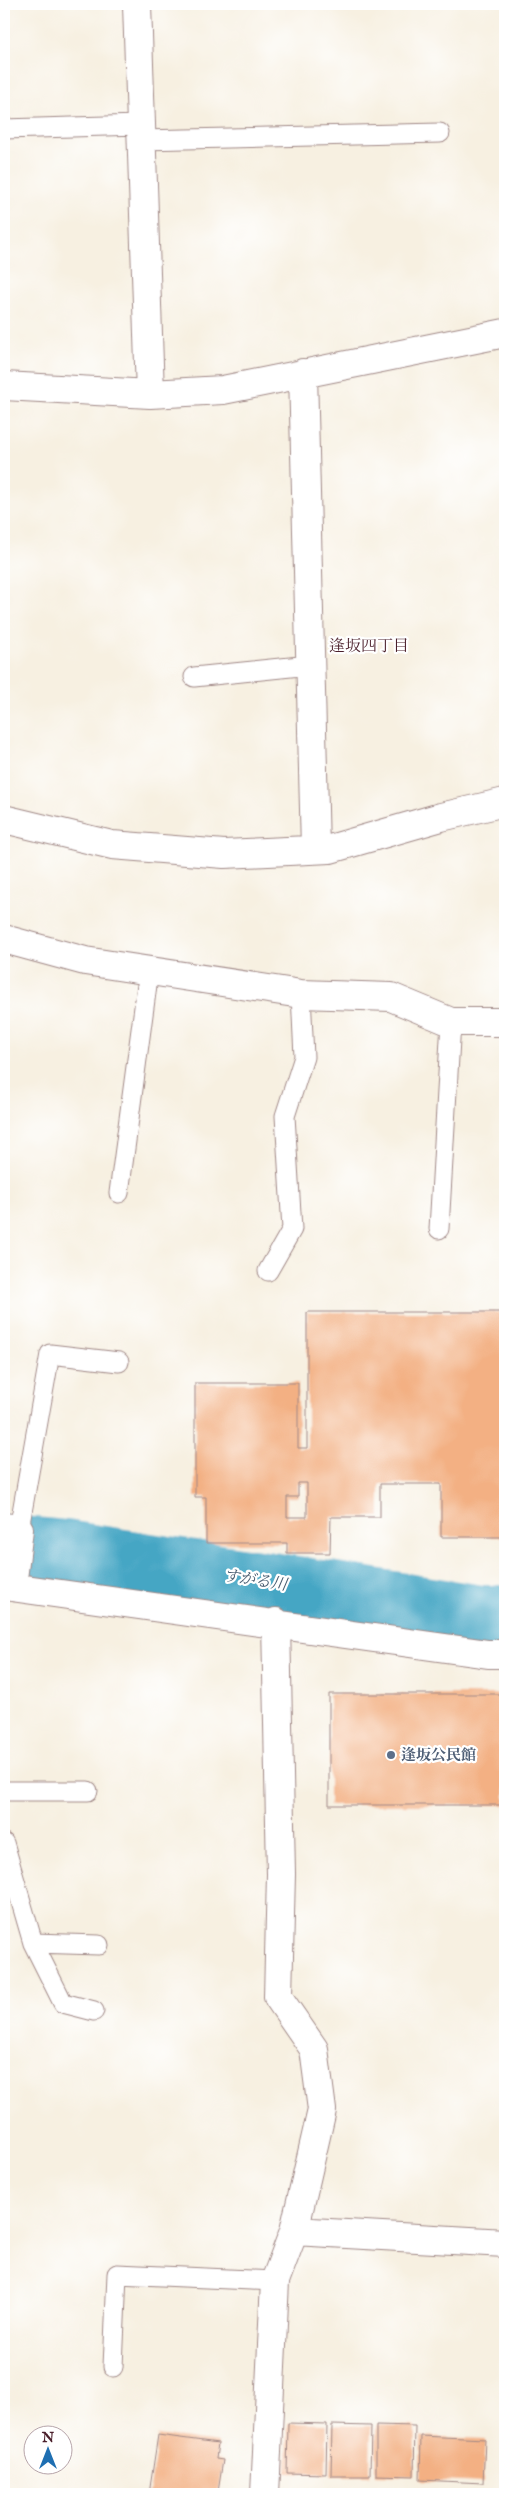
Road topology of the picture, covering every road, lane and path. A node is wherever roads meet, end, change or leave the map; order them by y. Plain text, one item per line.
1 (137, 4) edge
2 (4, 129) edge
3 (141, 133) junction
4 (440, 133) dead end
5 (505, 333) edge
6 (303, 373) junction
7 (4, 386) edge
8 (150, 394) junction
9 (310, 664) junction
10 (194, 677) dead end
11 (505, 802) edge
12 (4, 819) edge
13 (314, 849) junction
14 (4, 939) edge
15 (149, 970) junction
16 (300, 994) junction
17 (452, 1022) junction
18 (505, 1022) edge
19 (119, 1193) dead end
20 (439, 1229) dead end
21 (268, 1271) dead end
22 (119, 1362) dead end
23 (14, 1530) edge
24 (10, 1579) edge
25 (276, 1622) junction
26 (505, 1654) edge
27 (4, 1791) edge
28 (88, 1791) dead end
29 (4, 1843) edge
30 (33, 1944) junction
31 (99, 1945) dead end
32 (94, 2011) dead end
33 (294, 2231) junction
34 (505, 2243) edge
35 (275, 2282) junction
36 (113, 2368) dead end
37 (265, 2494) edge

1 - 3 street
2 - 3 lane
3 - 4 lane
3 - 8 street
5 - 6 street
6 - 8 street
6 - 9 street
7 - 8 street
9 - 10 lane
9 - 13 street
11 - 13 street
12 - 13 street
14 - 15 street
15 - 16 street
15 - 19 lane
16 - 17 street
16 - 21 lane
17 - 18 street
17 - 20 lane
22 - 23 lane
23 - 24 street
24 - 25 street
25 - 26 street
25 - 33 street
27 - 28 lane
29 - 30 lane
30 - 31 lane
30 - 32 lane
33 - 34 street
33 - 35 street
35 - 36 lane
35 - 37 street

